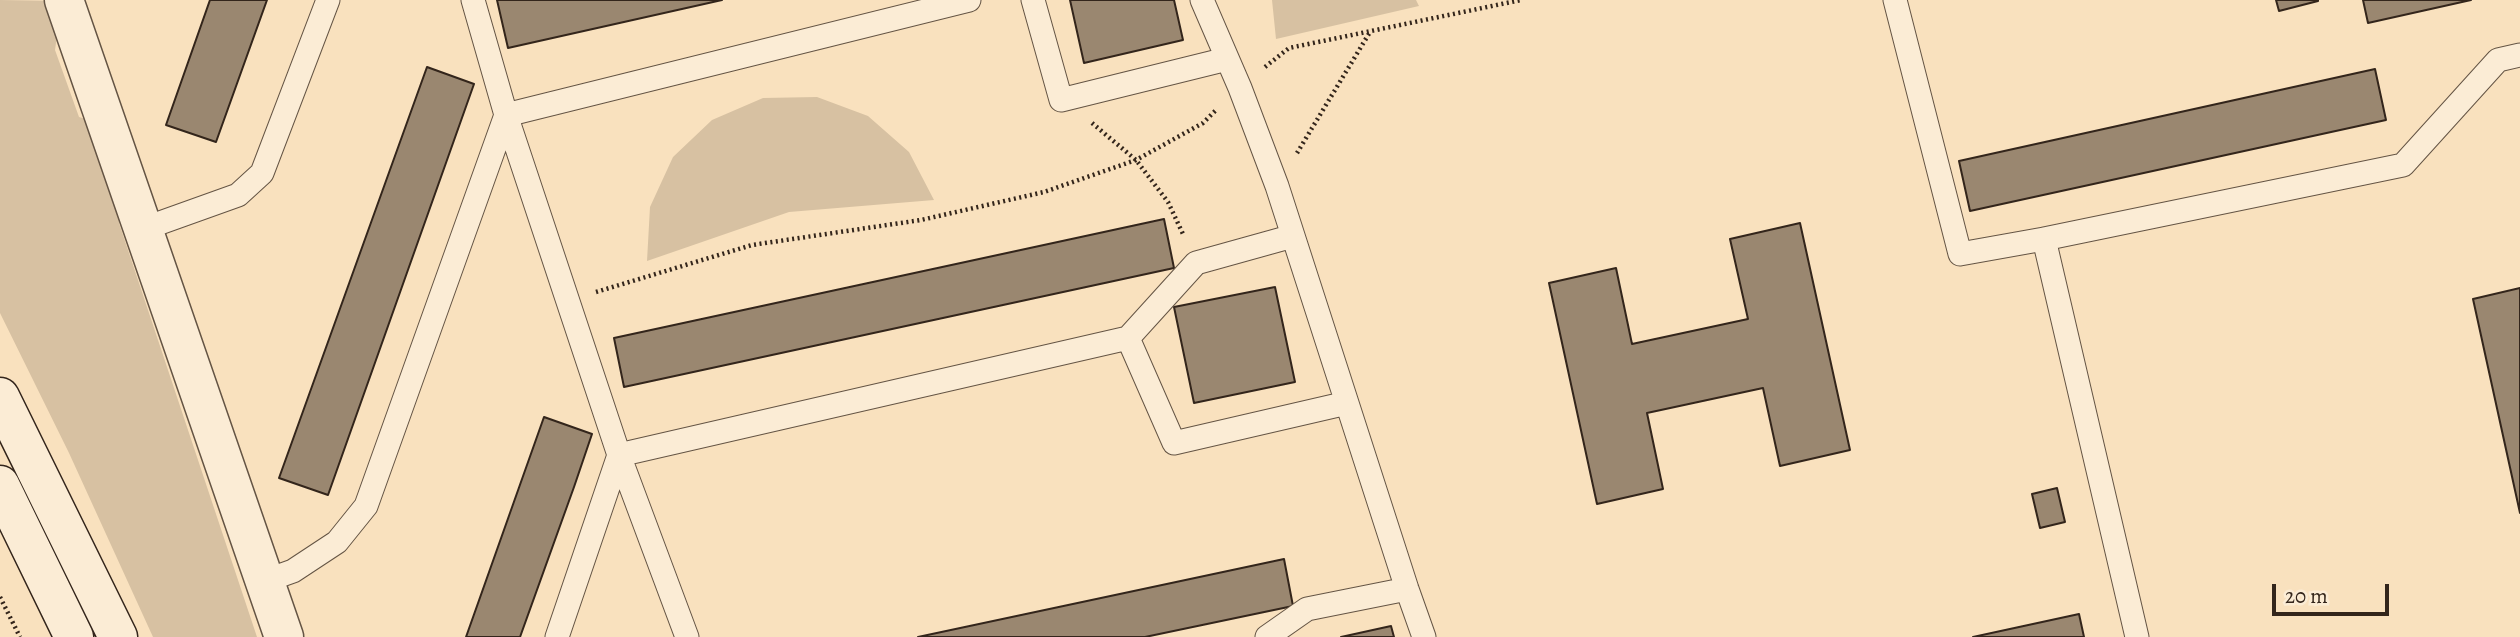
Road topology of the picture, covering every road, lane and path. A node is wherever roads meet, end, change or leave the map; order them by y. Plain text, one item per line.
1 (64, 0) edge
2 (328, 0) edge
3 (473, 0) edge
4 (969, 0) edge
5 (1033, 0) edge
6 (1202, 0) edge
7 (1521, 0) edge
8 (1901, 1) edge
9 (1371, 31) junction
10 (2520, 55) edge
11 (1227, 58) junction
12 (1240, 88) junction
13 (1061, 100) junction
14 (506, 115) junction
15 (1136, 160) junction
16 (1277, 187) junction
17 (143, 229) junction
18 (1293, 236) junction
19 (2044, 239) junction
20 (1196, 263) junction
21 (568, 301) junction
22 (1128, 338) junction
23 (0, 397) edge
24 (1347, 403) junction
25 (619, 455) junction
26 (0, 485) edge
27 (265, 581) junction
28 (1407, 589) junction
29 (0, 597) edge
30 (20, 637) edge
31 (74, 637) edge
32 (118, 637) edge
33 (284, 637) edge
34 (557, 637) edge
35 (687, 637) edge
36 (1266, 637) edge
37 (1424, 637) edge
38 (2137, 637) edge

1 - 17 street
2 - 17 lane
3 - 14 lane
4 - 14 lane
5 - 13 lane
6 - 11 lane
7 - 9 path
8 - 19 lane
9 - 12 path
9 - 16 path
10 - 19 lane
11 - 12 lane
11 - 13 lane
12 - 15 path
12 - 16 lane
13 - 15 path
14 - 21 lane
14 - 27 lane
15 - 20 path
15 - 21 path
16 - 18 lane
17 - 27 street
18 - 20 lane
18 - 24 lane
19 - 38 lane
20 - 22 lane
21 - 25 lane
22 - 24 lane
22 - 25 lane
23 - 32 street
24 - 28 lane
25 - 34 lane
25 - 35 lane
26 - 31 street
27 - 33 street
28 - 36 lane
28 - 37 lane
29 - 30 path

